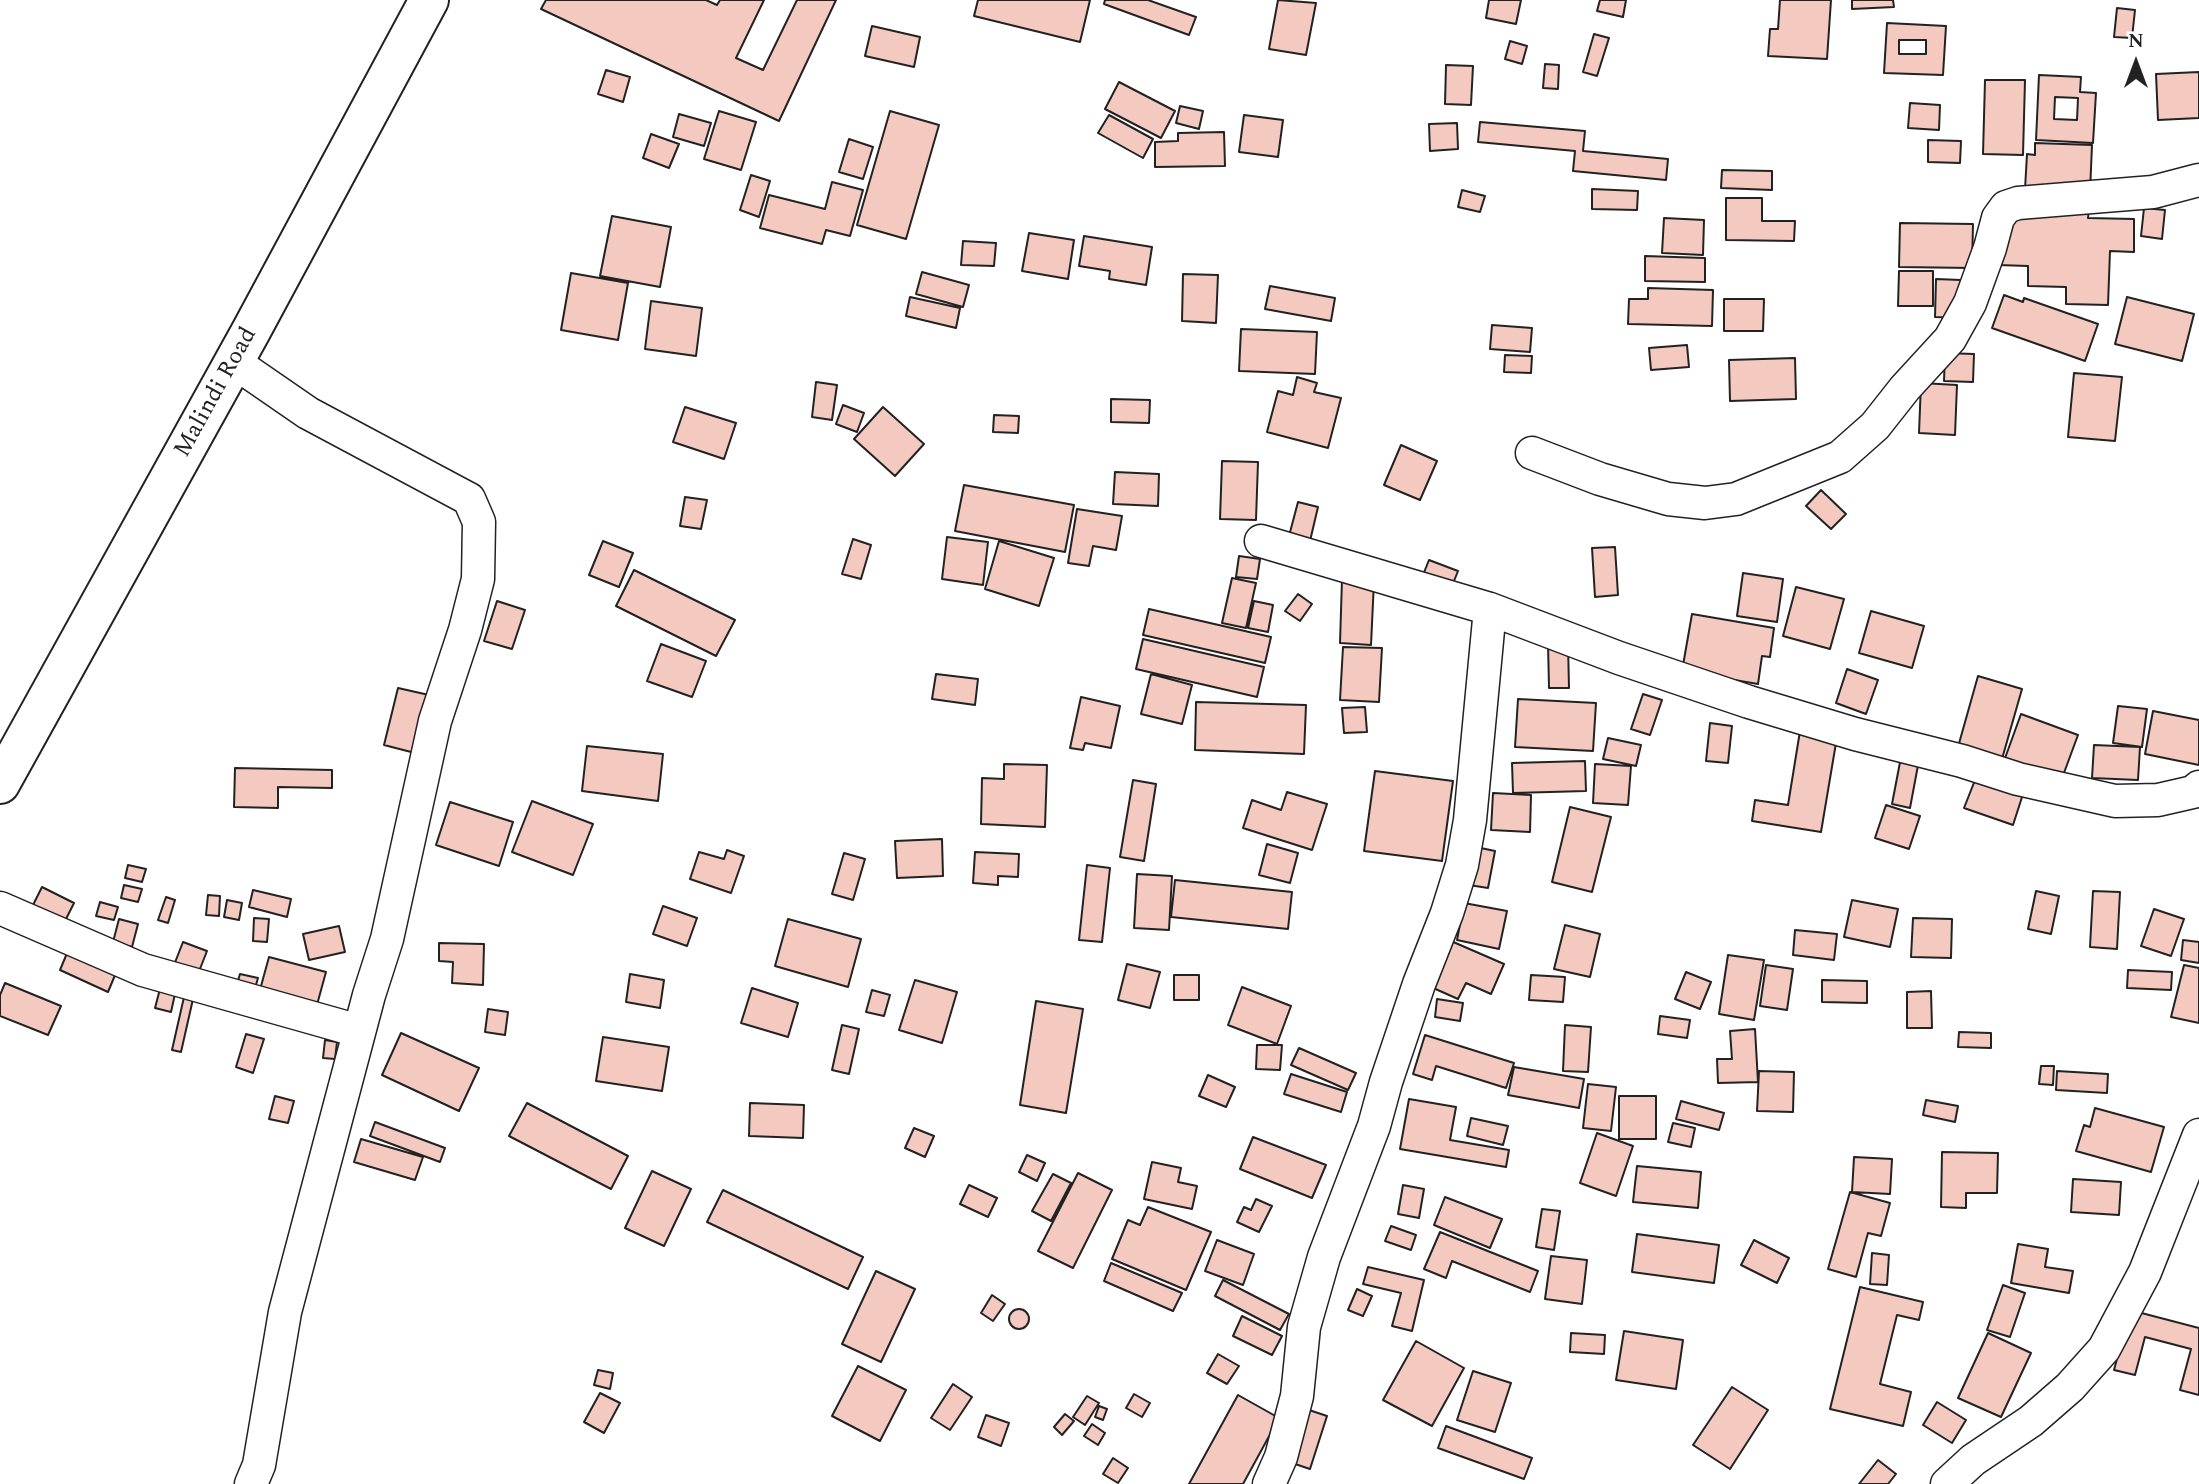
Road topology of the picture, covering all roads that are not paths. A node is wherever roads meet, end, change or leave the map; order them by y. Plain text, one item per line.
1 (429, 0) edge
2 (2199, 180) edge
3 (234, 362) junction
4 (1532, 453) dead end
5 (1261, 541) dead end
6 (1490, 609) junction
7 (0, 784) edge
8 (2199, 787) edge
9 (0, 908) edge
10 (359, 1031) junction
11 (2199, 1135) edge
12 (251, 1484) edge
13 (1269, 1484) edge
14 (1947, 1484) edge

1 - 3 highway, Malindi Road
2 - 4 street
3 - 7 highway, Malindi Road
3 - 10 street
5 - 6 street
6 - 8 street
6 - 13 street
9 - 10 street
10 - 12 street
11 - 14 street

